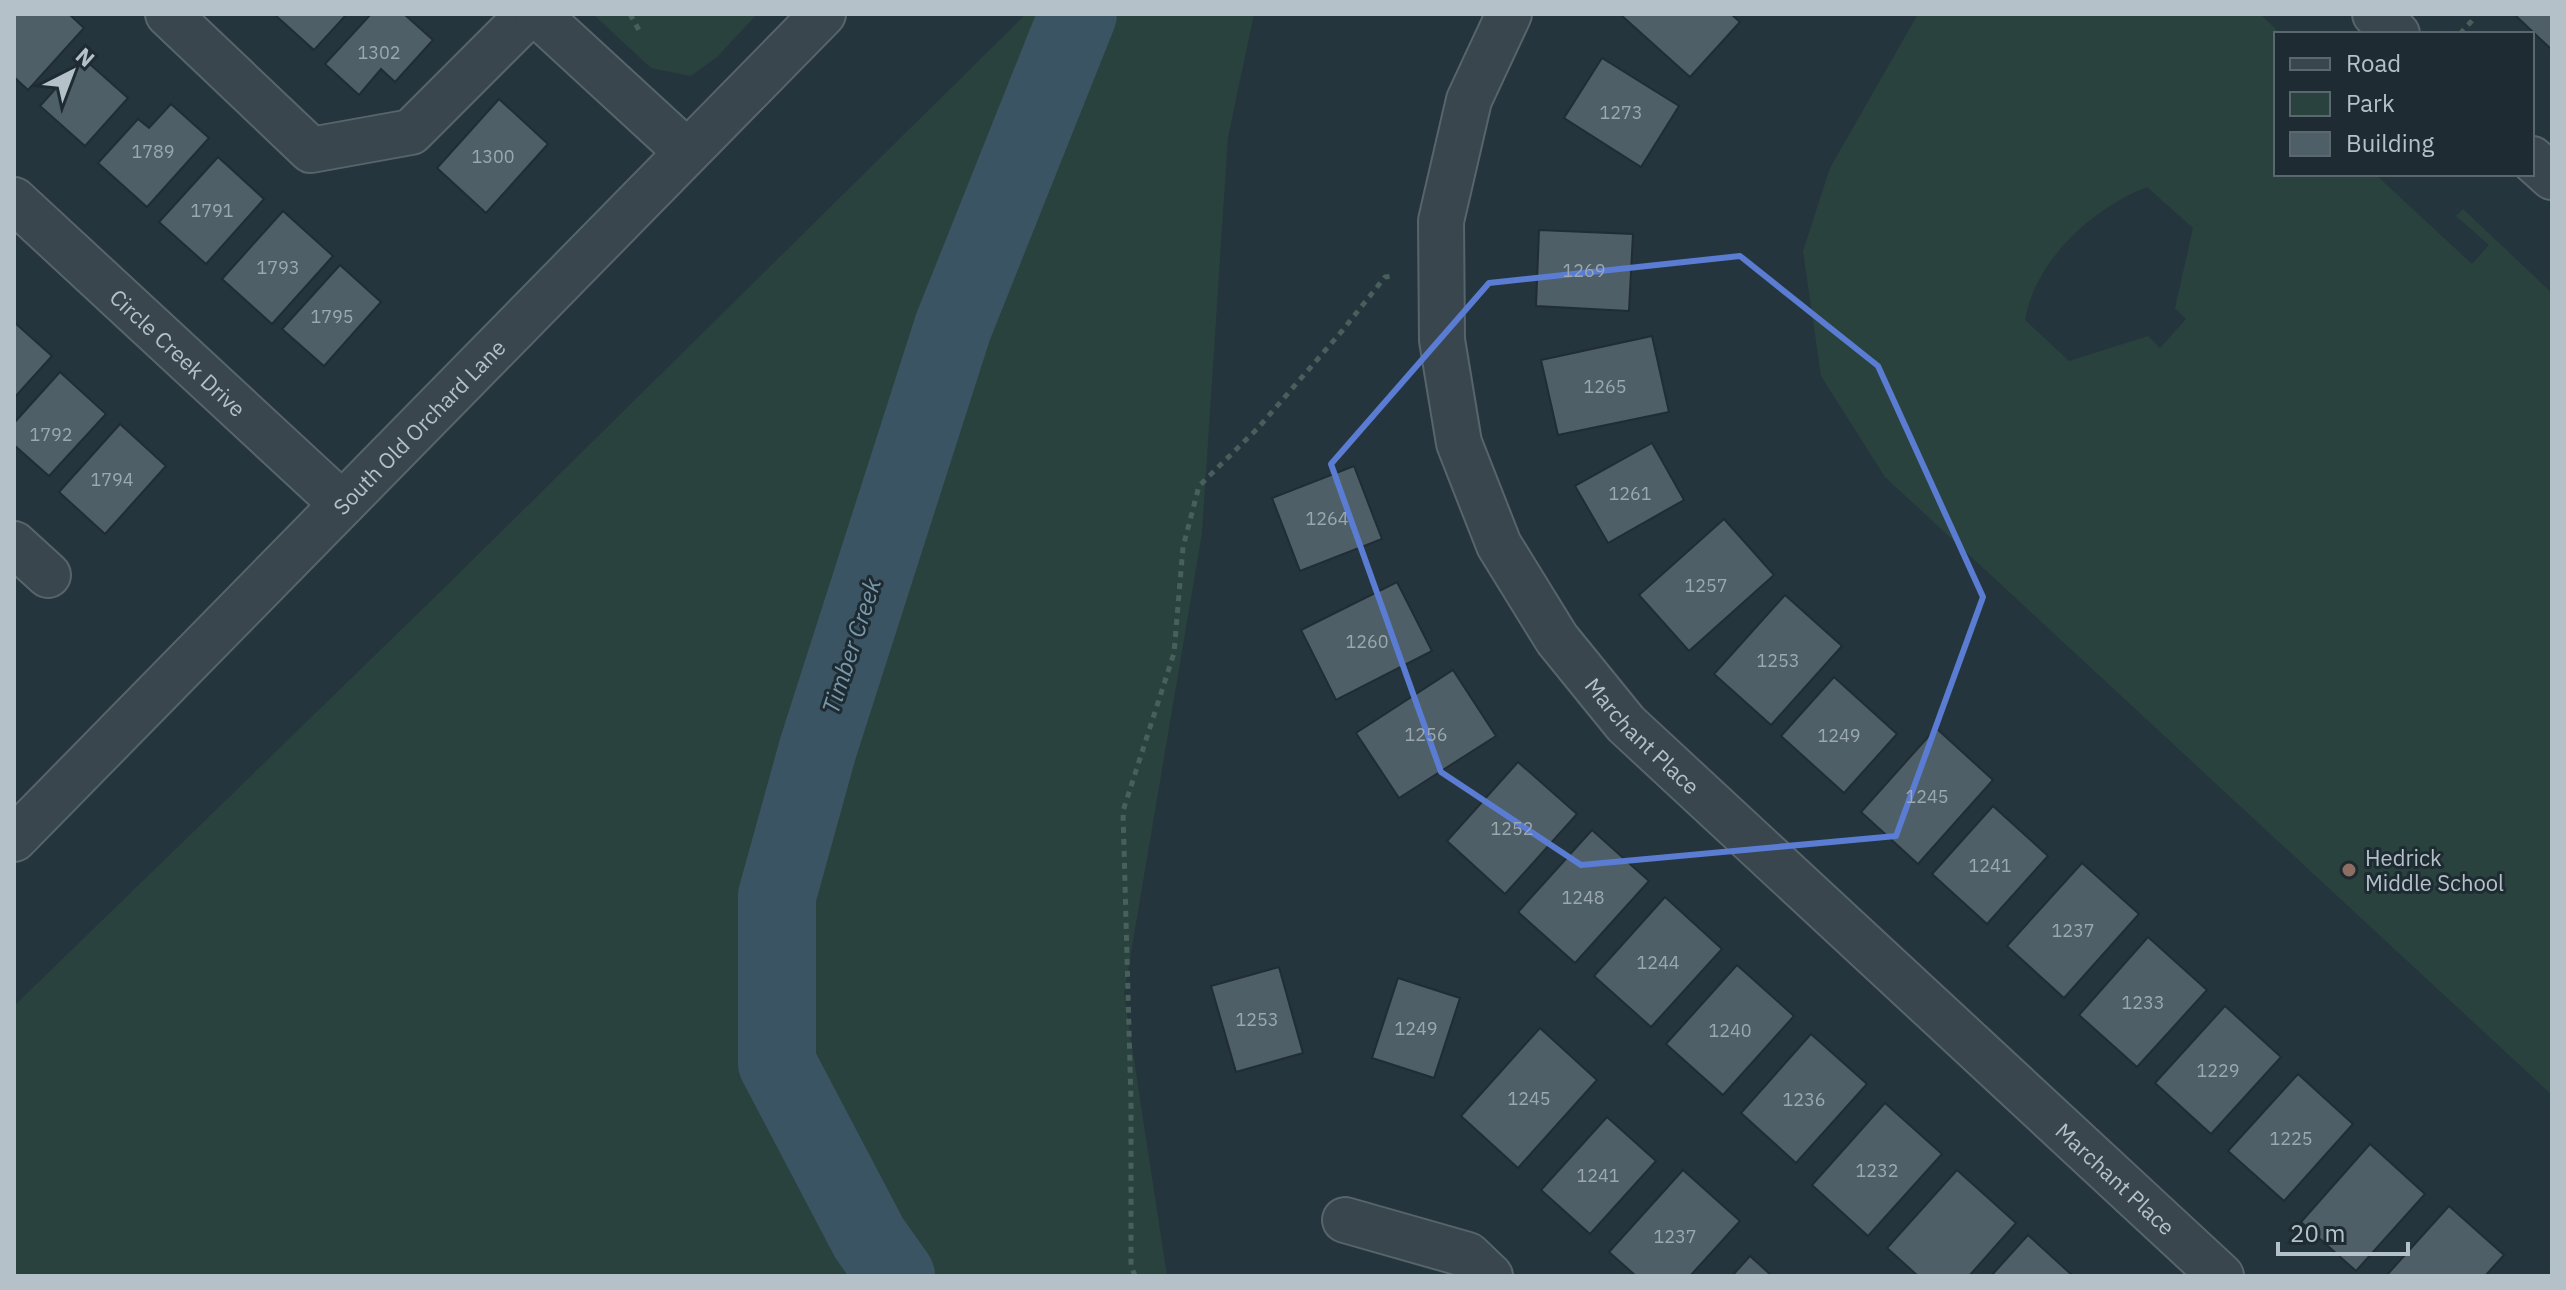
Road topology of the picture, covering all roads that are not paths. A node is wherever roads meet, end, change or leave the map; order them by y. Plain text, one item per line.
1 (168, 14) edge
2 (529, 14) edge
3 (537, 14) edge
4 (823, 14) edge
5 (1509, 14) edge
6 (2375, 14) edge
7 (2395, 32) edge
8 (687, 152) junction
9 (2534, 161) edge
10 (2552, 177) edge
11 (14, 200) edge
12 (342, 504) junction
13 (14, 544) edge
14 (48, 575) dead end
15 (14, 839) edge
16 (1345, 1220) dead end
17 (1490, 1276) edge
18 (2221, 1276) edge

1 - 2 street
3 - 8 street
4 - 8 street, South Old Orchard Lane
5 - 18 street, Marchant Place
6 - 7 street
8 - 12 street, South Old Orchard Lane
9 - 10 street
11 - 12 street, Circle Creek Drive
12 - 15 street, South Old Orchard Lane
13 - 14 street
16 - 17 street

